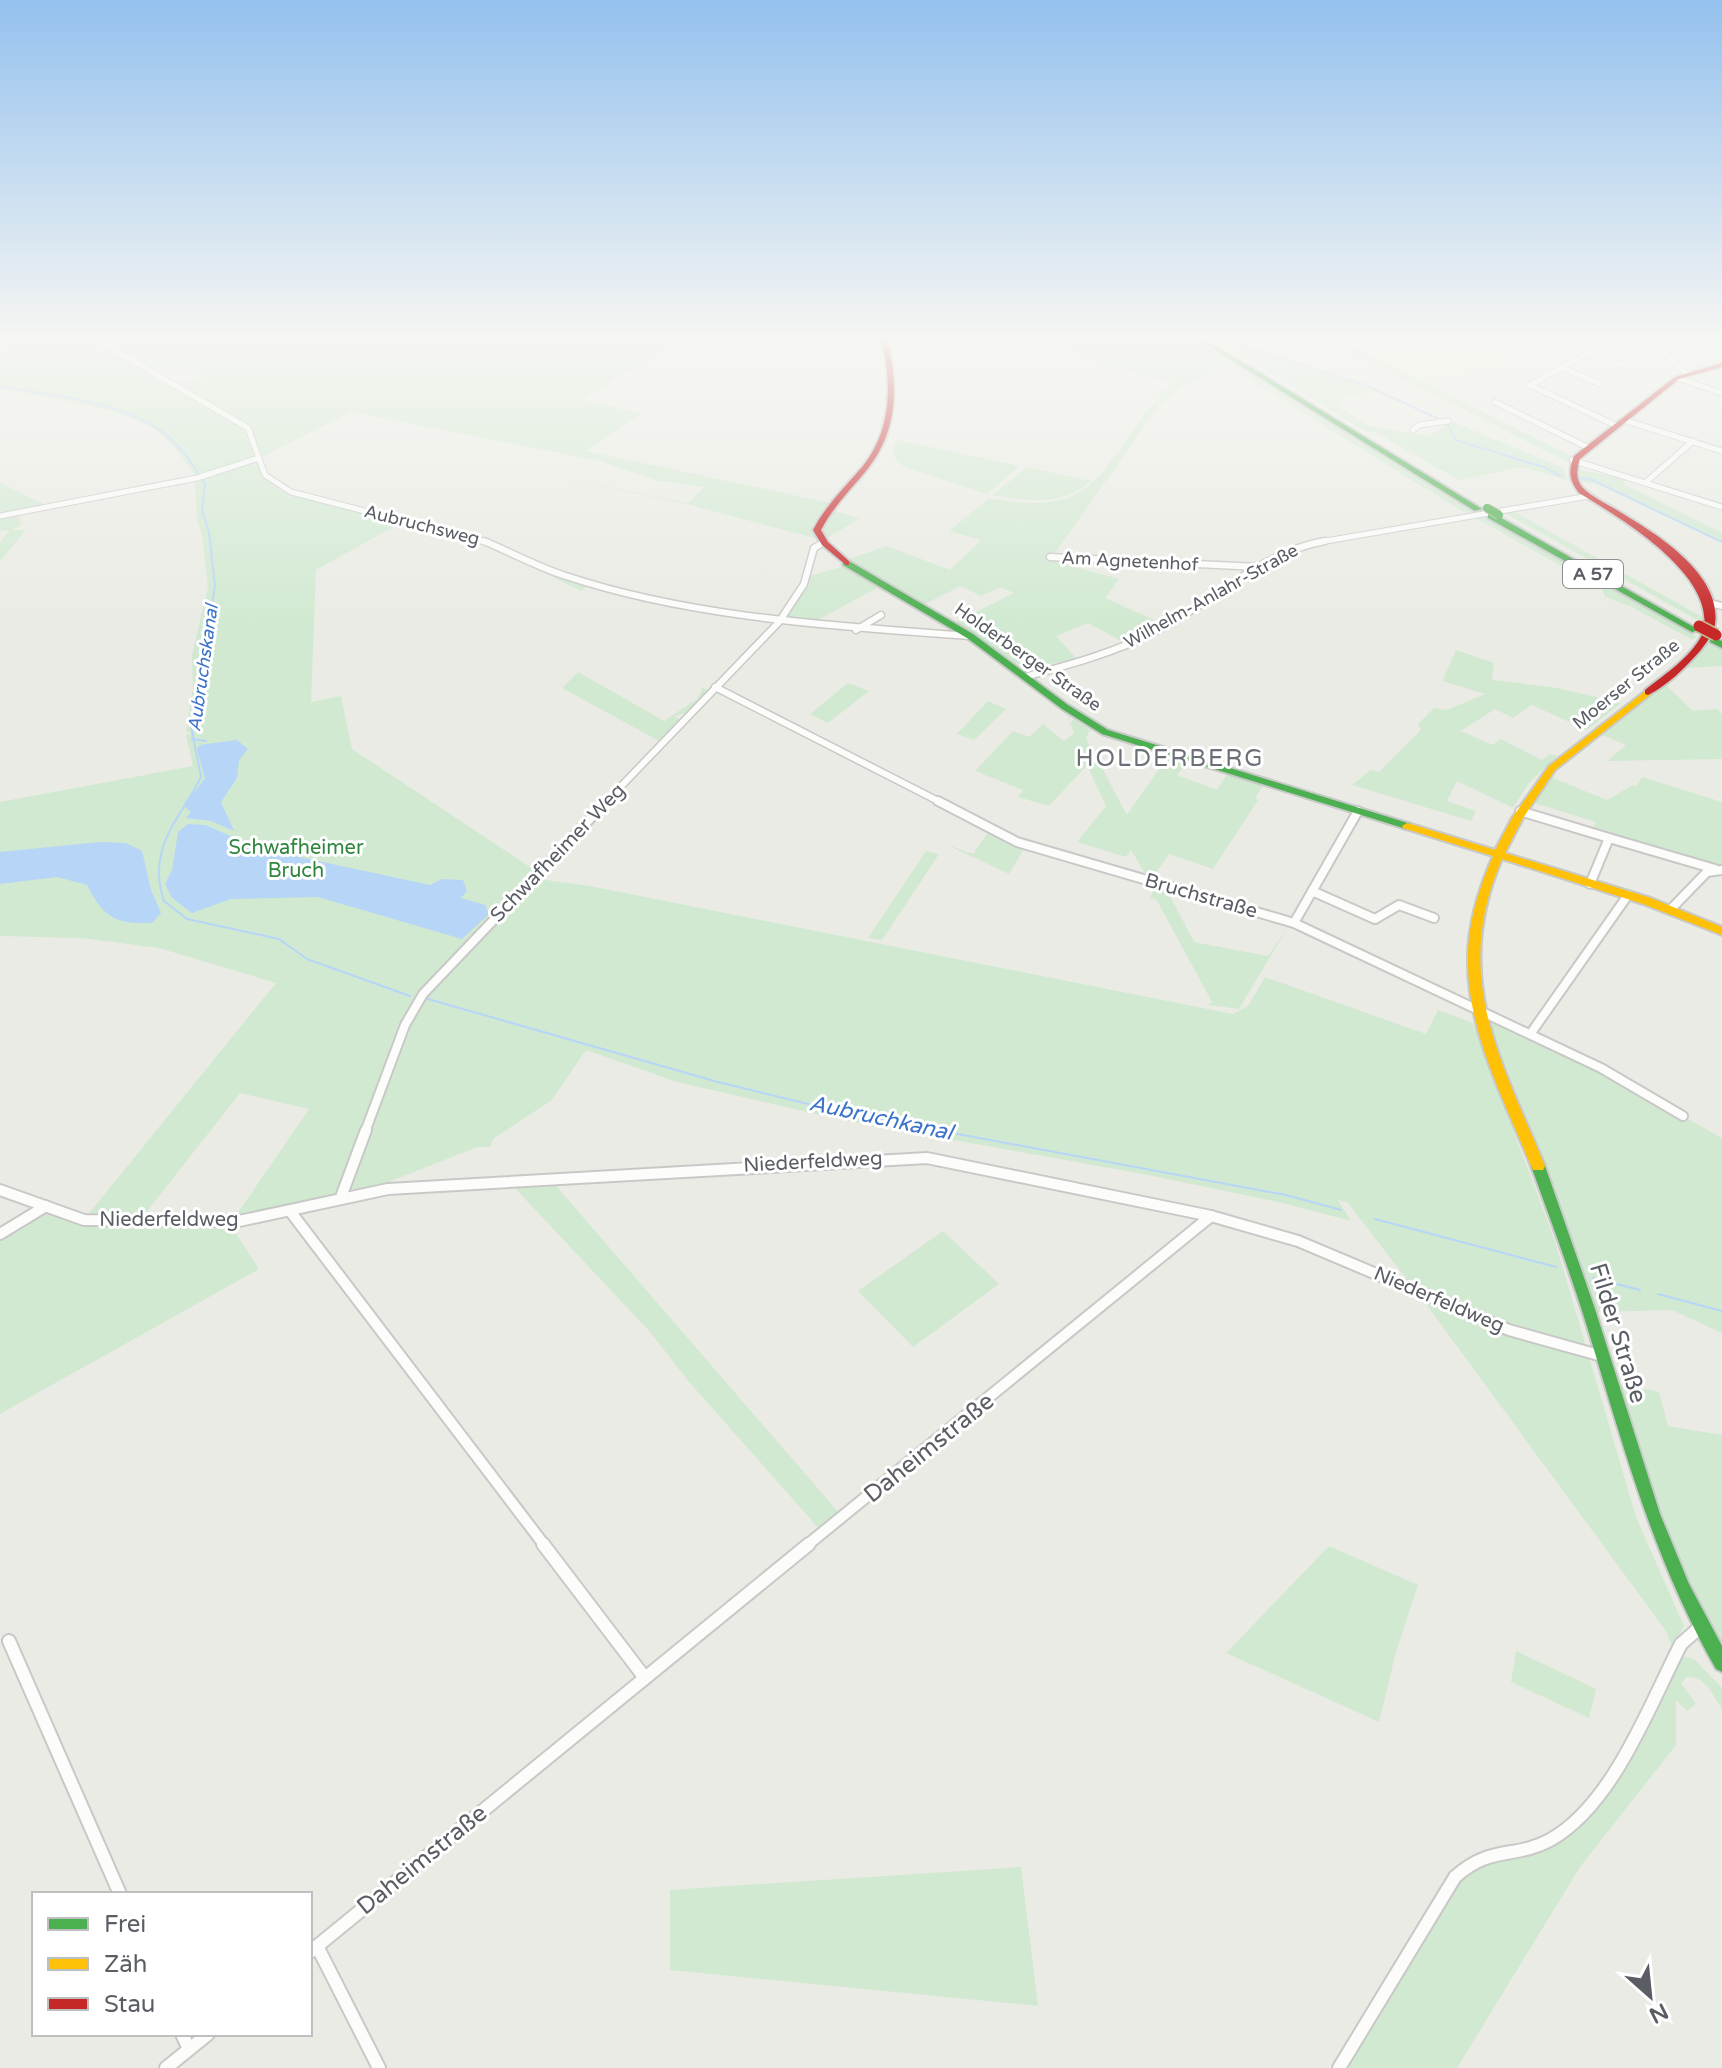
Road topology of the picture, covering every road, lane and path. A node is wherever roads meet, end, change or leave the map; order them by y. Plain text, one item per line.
1 (249, 432) edge
2 (885, 432) edge
3 (1355, 432) edge
4 (1359, 432) edge
5 (1555, 432) edge
6 (1609, 432) edge
7 (1654, 432) edge
8 (1693, 441) junction
9 (1722, 442) edge
10 (1714, 447) junction
11 (1589, 448) junction
12 (1722, 451) edge
13 (259, 458) junction
14 (1573, 461) junction
15 (1645, 483) junction
16 (1589, 496) junction
17 (1722, 507) edge
18 (1489, 512) junction
19 (0, 516) edge
20 (824, 542) junction
21 (1050, 557) dead end
22 (1259, 567) junction
23 (1713, 604) edge
24 (881, 615) dead end
25 (779, 622) junction
26 (855, 630) junction
27 (969, 636) junction
28 (1718, 640) edge
29 (1025, 677) junction
30 (715, 687) junction
31 (1358, 811) junction
32 (1520, 811) junction
33 (1609, 838) junction
34 (1501, 855) junction
35 (1719, 869) edge
36 (1590, 884) junction
37 (1312, 891) junction
38 (1628, 895) junction
39 (1671, 909) junction
40 (1434, 918) dead end
41 (1294, 923) junction
42 (1722, 931) edge
43 (1480, 1011) junction
44 (1531, 1033) junction
45 (1683, 1116) dead end
46 (0, 1190) edge
47 (341, 1197) junction
48 (46, 1206) junction
49 (290, 1211) junction
50 (1211, 1216) junction
51 (0, 1234) edge
52 (1604, 1357) junction
53 (1699, 1628) junction
54 (9, 1641) dead end
55 (1722, 1663) edge
56 (645, 1678) junction
57 (119, 1892) edge
58 (314, 1949) edge
59 (183, 2036) edge
60 (205, 2036) edge
61 (189, 2049) junction
62 (166, 2068) edge
63 (379, 2068) edge
64 (1339, 2068) edge

1 - 13 street, Aubruchsweg
2 - 20 main road
3 - 18 main road, A 57
4 - 18 main road, A 57
5 - 11 street
6 - 11 main road
7 - 8 street
8 - 10 street
8 - 15 street
9 - 10 street
10 - 12 street
11 - 14 main road
13 - 19 street
13 - 25 street, Aubruchsweg
14 - 15 street
14 - 16 main road
15 - 17 street
16 - 22 street, Wilhelm-Anlahr-Straße
16 - 23 main road, Moerser Straße
18 - 28 main road, A 57, bridge
20 - 25 street, Schwafheimer Weg
20 - 27 main road, Holderberger Straße
21 - 22 street, Am Agnetenhof
22 - 29 street, Wilhelm-Anlahr-Straße
23 - 32 main road, Moerser Straße
24 - 26 street
25 - 26 street, Aubruchsweg
25 - 30 street, Schwafheimer Weg
26 - 27 street, Aubruchsweg
27 - 29 main road, Holderberger Straße
29 - 31 main road, Holderberger Straße
30 - 41 street, Bruchstraße
30 - 47 street, Schwafheimer Weg
31 - 34 main road, Holderberger Straße
31 - 37 street
32 - 33 street
32 - 34 main road, Moerser Straße
33 - 35 street
33 - 36 street
34 - 36 main road, Holderberger Straße
34 - 43 main road, Moerser Straße
35 - 39 street
36 - 38 main road, Holderberger Straße
37 - 40 street
37 - 41 street
38 - 39 main road, Holderberger Straße
38 - 44 street
39 - 42 main road, Holderberger Straße
41 - 43 street, Bruchstraße
43 - 44 street, Bruchstraße
43 - 52 main road, Filder Straße
44 - 45 street, Bruchstraße
46 - 48 street, Niederfeldweg
47 - 49 street, Niederfeldweg
47 - 50 street, Niederfeldweg
48 - 49 street, Niederfeldweg
48 - 51 street
49 - 56 street
50 - 52 street, Niederfeldweg
50 - 56 street, Daheimstraße
52 - 53 main road, Filder Straße
53 - 55 main road, Filder Straße
53 - 64 street
54 - 57 street
56 - 58 street, Daheimstraße
58 - 63 street
59 - 61 street
60 - 61 street
61 - 62 street

